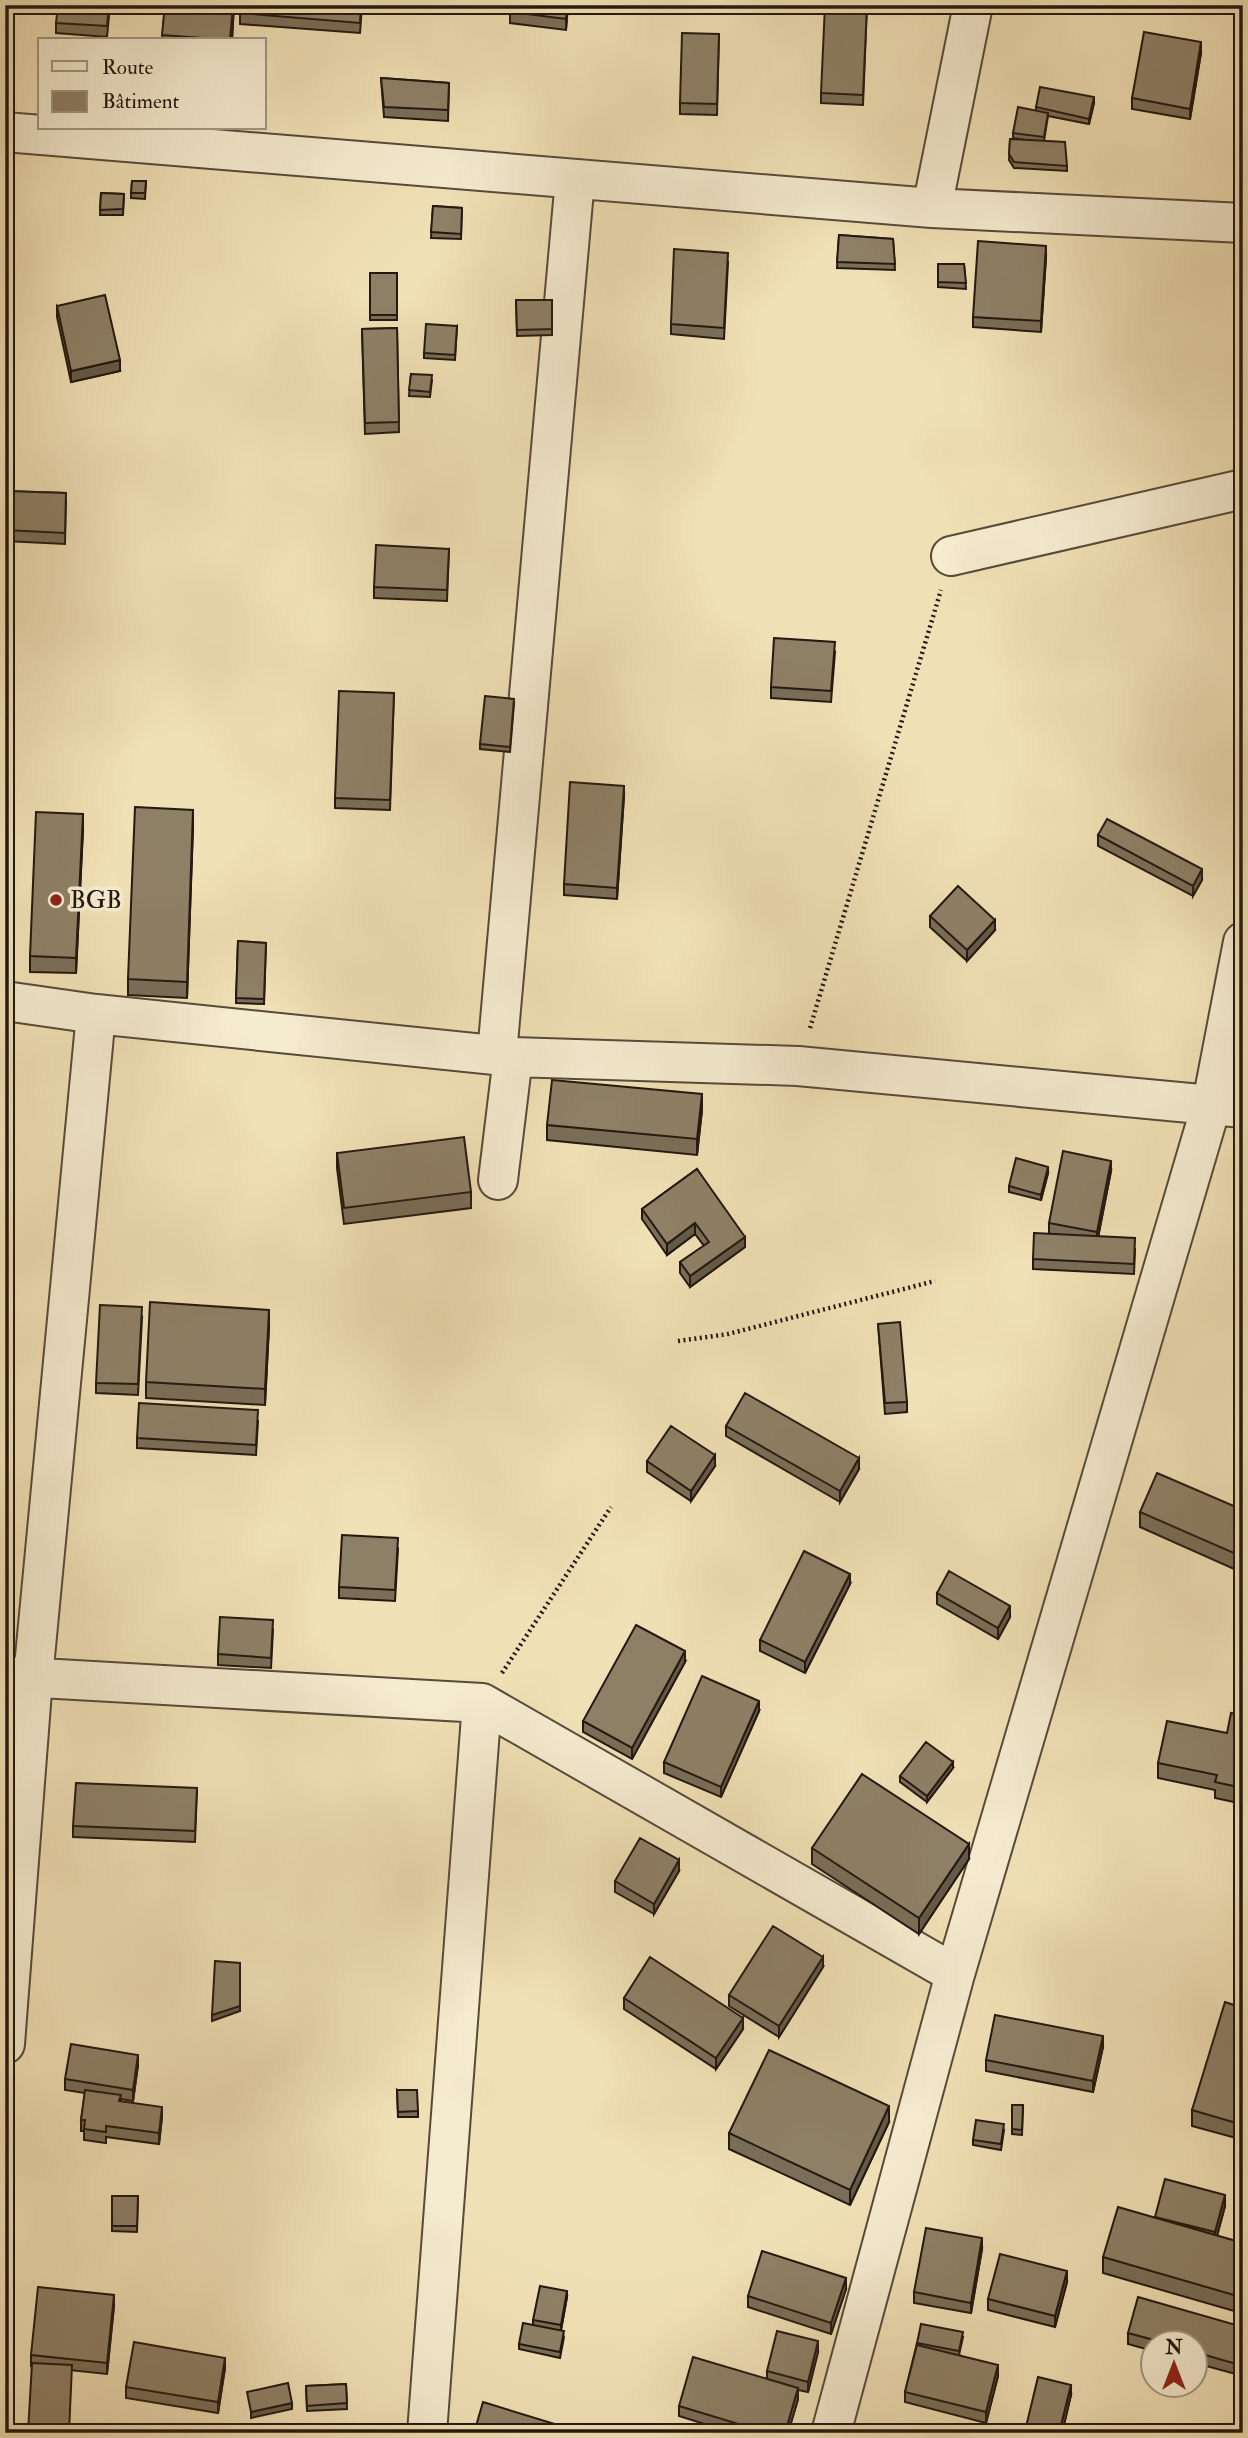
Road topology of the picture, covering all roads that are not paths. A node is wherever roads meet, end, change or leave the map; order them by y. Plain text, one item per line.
1 (973, 5) edge
2 (5, 132) edge
3 (575, 179) junction
4 (932, 208) junction
5 (1243, 223) edge
6 (1243, 489) edge
7 (951, 556) road end
8 (1243, 942) edge
9 (5, 1001) edge
10 (96, 1014) junction
11 (505, 1056) junction
12 (1227, 1106) edge
13 (498, 1180) dead end
14 (19, 1677) edge
15 (482, 1703) junction
16 (955, 1974) junction
17 (5, 2044) edge
18 (427, 2433) edge
19 (831, 2433) edge

1 - 4 street
2 - 3 street
3 - 4 street
3 - 11 street
4 - 5 street
6 - 7 street
8 - 12 street
9 - 10 street
10 - 11 street
10 - 14 street
11 - 12 street
11 - 13 street
12 - 16 street
14 - 15 street
14 - 17 street
15 - 16 street
15 - 18 street
16 - 19 street

